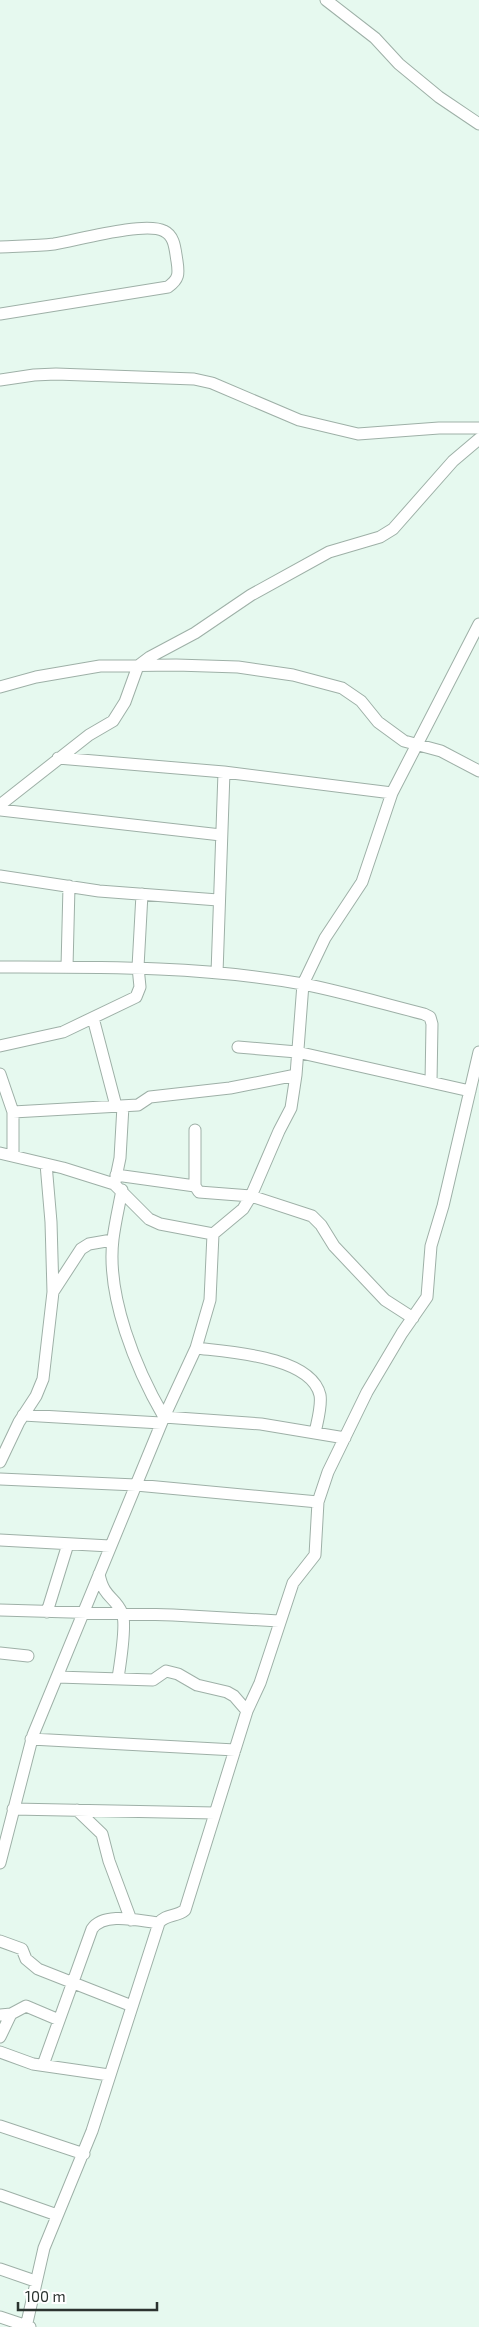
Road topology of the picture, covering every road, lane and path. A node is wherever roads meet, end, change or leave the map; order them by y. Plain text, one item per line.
1 (326, 0) edge
2 (479, 124) edge
3 (0, 247) edge
4 (0, 314) edge
5 (0, 380) edge
6 (479, 428) edge
7 (479, 439) edge
8 (479, 624) edge
9 (138, 666) junction
10 (0, 687) edge
11 (419, 744) junction
12 (58, 758) junction
13 (224, 772) junction
14 (479, 772) edge
15 (392, 793) junction
16 (0, 805) edge
17 (0, 810) edge
18 (221, 835) junction
19 (0, 876) edge
20 (69, 886) junction
21 (142, 894) junction
22 (218, 900) junction
23 (0, 967) edge
24 (67, 967) junction
25 (138, 967) junction
26 (217, 973) junction
27 (304, 984) junction
28 (93, 1018) junction
29 (0, 1046) edge
30 (238, 1047) dead end
31 (297, 1052) junction
32 (479, 1052) edge
33 (0, 1074) edge
34 (296, 1075) junction
35 (430, 1082) junction
36 (470, 1090) junction
37 (120, 1106) junction
38 (13, 1112) junction
39 (196, 1130) dead end
40 (0, 1154) edge
41 (13, 1156) junction
42 (46, 1164) junction
43 (118, 1183) junction
44 (195, 1186) junction
45 (251, 1196) junction
46 (213, 1234) junction
47 (112, 1240) junction
48 (53, 1292) junction
49 (413, 1318) junction
50 (196, 1348) junction
51 (23, 1415) junction
52 (163, 1420) junction
53 (316, 1433) junction
54 (344, 1438) junction
55 (0, 1462) edge
56 (0, 1479) edge
57 (136, 1485) junction
58 (318, 1502) junction
59 (0, 1540) edge
60 (68, 1544) junction
61 (110, 1546) junction
62 (99, 1574) junction
63 (0, 1610) edge
64 (47, 1612) junction
65 (123, 1613) junction
66 (82, 1614) junction
67 (279, 1621) junction
68 (0, 1653) edge
69 (28, 1656) dead end
70 (57, 1677) junction
71 (118, 1678) junction
72 (247, 1711) junction
73 (32, 1739) junction
74 (235, 1750) junction
75 (14, 1809) junction
76 (77, 1810) junction
77 (215, 1813) junction
78 (0, 1864) edge
79 (131, 1920) junction
80 (159, 1923) junction
81 (0, 1940) edge
82 (73, 1983) junction
83 (132, 2006) junction
84 (5, 2014) edge
85 (59, 2020) junction
86 (0, 2037) edge
87 (0, 2052) edge
88 (43, 2065) junction
89 (109, 2075) junction
90 (0, 2126) edge
91 (84, 2154) junction
92 (0, 2195) edge
93 (57, 2216) junction
94 (0, 2269) edge
95 (35, 2281) junction
96 (0, 2317) edge
97 (28, 2327) edge

1 - 2 street
3 - 4 street
5 - 6 street
7 - 9 street
8 - 11 street
9 - 10 street
9 - 11 street
9 - 12 street
11 - 14 street
11 - 15 street
12 - 13 street
12 - 16 street
13 - 15 street
13 - 18 street
15 - 27 street
17 - 18 street
18 - 22 street
19 - 20 street
20 - 21 street
20 - 24 street
21 - 22 street
21 - 25 street
22 - 26 street
23 - 24 street
24 - 25 street
25 - 26 street
25 - 28 street
26 - 27 street
27 - 31 street
27 - 35 street
28 - 29 street
28 - 37 street
30 - 31 street
31 - 34 street
31 - 35 street
32 - 36 street
33 - 38 street
34 - 37 street
34 - 45 street
35 - 36 street
36 - 49 street
37 - 38 street
37 - 43 street
38 - 41 street
39 - 44 street
40 - 41 street
41 - 42 street
42 - 43 street
42 - 48 street
43 - 44 street
43 - 46 street
43 - 47 street
44 - 45 street
45 - 46 street
45 - 49 street
46 - 50 street
47 - 48 street
47 - 52 street
48 - 51 street
49 - 54 street
50 - 52 street
50 - 53 street
51 - 52 street
51 - 55 street
52 - 53 street
52 - 57 street
53 - 54 street
54 - 58 street
56 - 57 street
57 - 58 street
57 - 61 street
58 - 67 street
59 - 60 street
60 - 61 street
60 - 64 street
61 - 62 street
62 - 65 street
62 - 66 street
63 - 64 street
64 - 66 street
65 - 66 street
65 - 67 street
65 - 71 street
66 - 70 street
67 - 72 street
68 - 69 street
70 - 71 street
70 - 73 street
71 - 72 street
72 - 74 street
73 - 74 street
73 - 75 street
74 - 77 street
75 - 76 street
75 - 78 street
76 - 77 street
76 - 79 street
77 - 80 street
79 - 80 street
79 - 82 street
80 - 83 street
81 - 82 street
82 - 83 street
82 - 85 street
83 - 89 street
84 - 85 street
84 - 86 street
85 - 88 street
87 - 88 street
88 - 89 street
89 - 91 street
90 - 91 street
91 - 93 street
92 - 93 street
93 - 95 street
94 - 95 street
95 - 97 street
96 - 97 street

